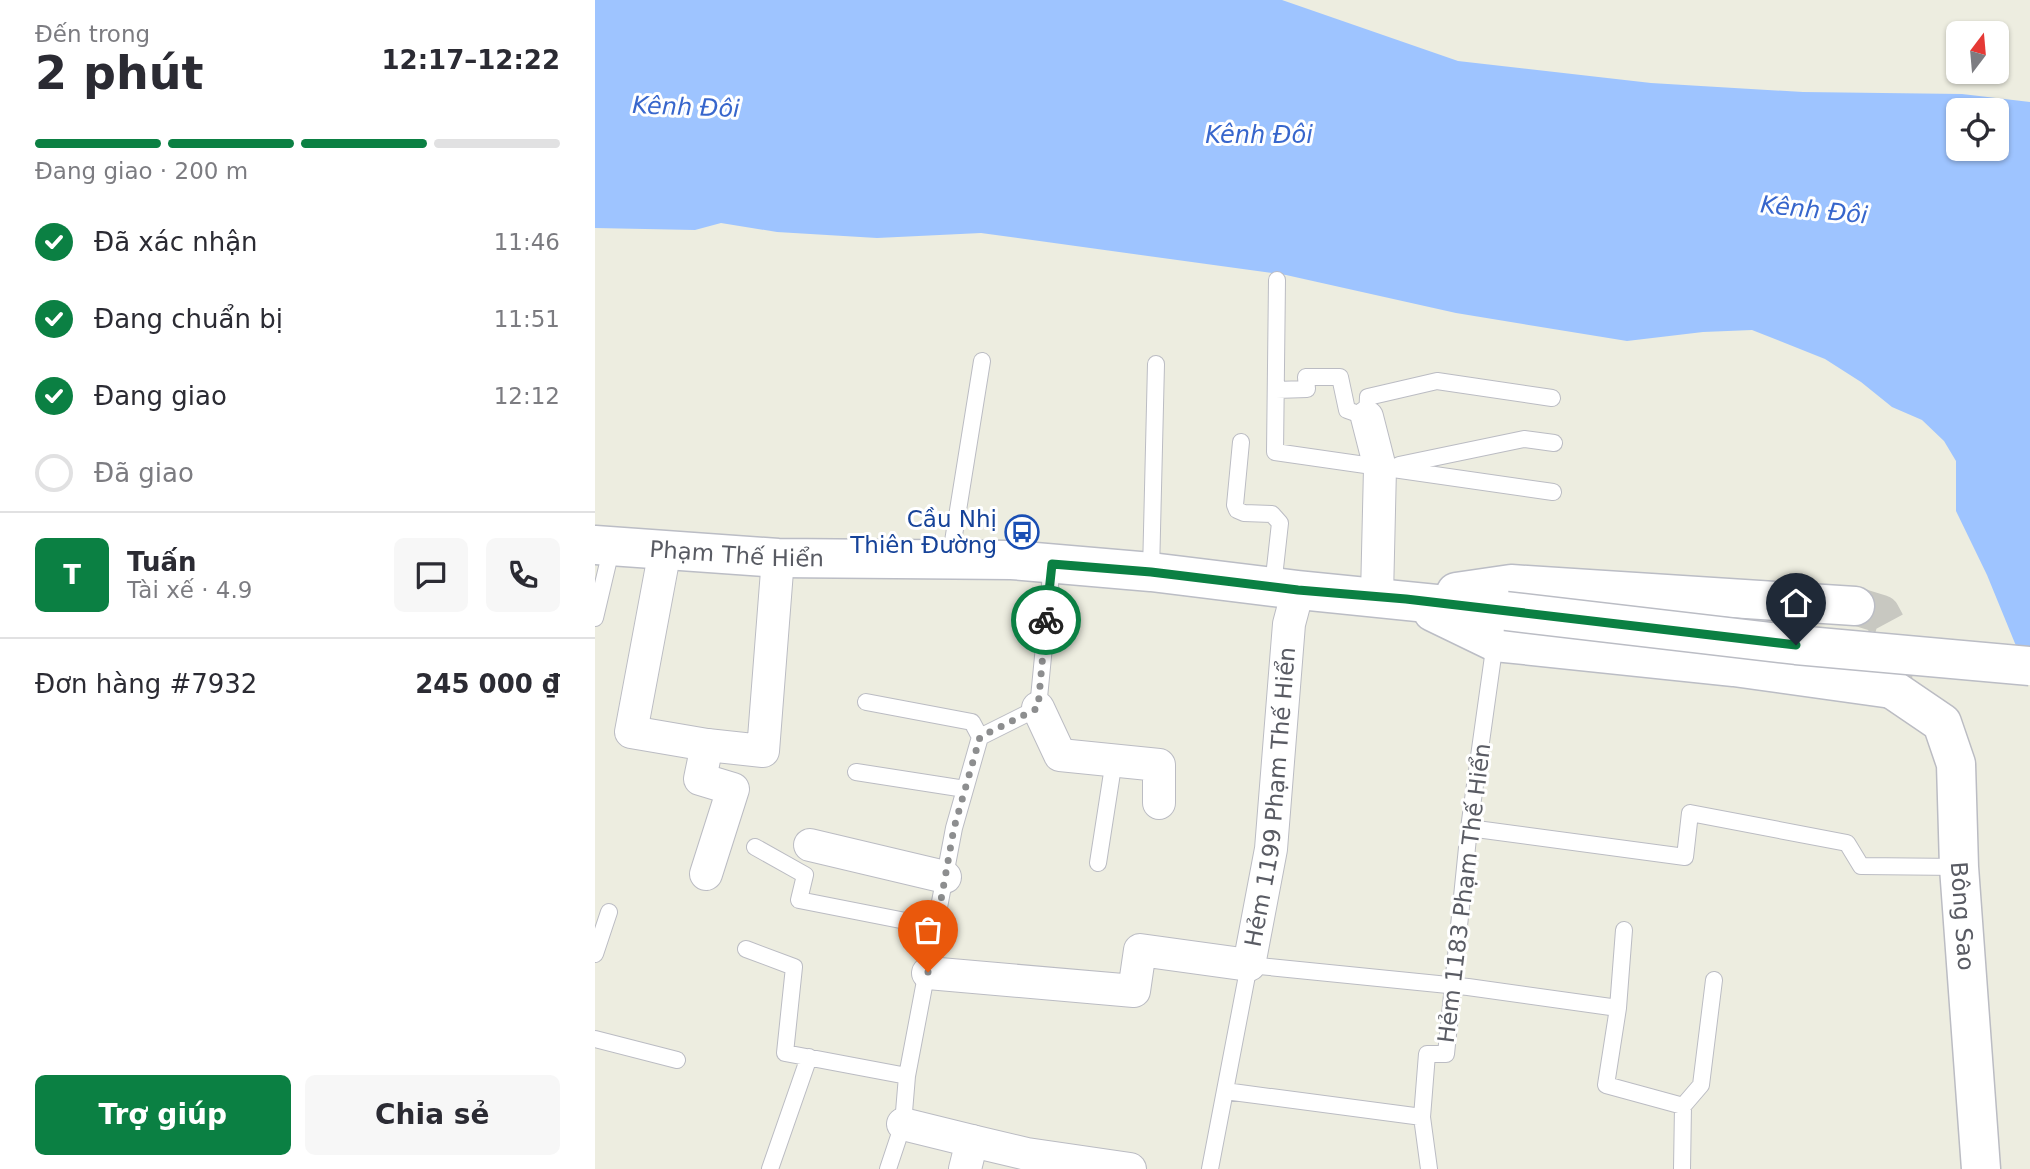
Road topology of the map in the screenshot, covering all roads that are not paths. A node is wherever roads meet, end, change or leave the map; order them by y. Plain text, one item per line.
1 (1277, 280) dead end
2 (982, 361) dead end
3 (1156, 364) dead end
4 (1276, 390) junction
5 (1552, 398) dead end
6 (1367, 417) junction
7 (1241, 442) dead end
8 (1554, 443) dead end
9 (1380, 468) junction
10 (1553, 492) dead end
11 (603, 545) edge
12 (666, 550) junction
13 (778, 558) junction
14 (950, 560) junction
15 (1052, 564) junction
16 (1151, 572) junction
17 (1286, 588) junction
18 (1391, 598) junction
19 (1855, 606) tunnel mouth
20 (595, 618) edge
21 (1501, 626) junction
22 (2030, 667) edge
23 (866, 702) dead end
24 (1038, 708) junction
25 (980, 737) junction
26 (707, 745) junction
27 (1114, 760) junction
28 (856, 772) dead end
29 (965, 789) junction
30 (1159, 803) dead end
31 (1469, 828) junction
32 (810, 845) dead end
33 (755, 846) dead end
34 (1098, 863) dead end
35 (1959, 867) junction
36 (706, 874) dead end
37 (945, 877) junction
38 (609, 912) dead end
39 (936, 927) junction
40 (1624, 930) dead end
41 (746, 949) dead end
42 (595, 954) edge
43 (1249, 965) junction
44 (928, 972) junction
45 (1714, 980) dead end
46 (1454, 986) junction
47 (1618, 1007) junction
48 (595, 1039) edge
49 (809, 1057) junction
50 (677, 1060) dead end
51 (907, 1076) junction
52 (1225, 1091) junction
53 (1683, 1106) junction
54 (1422, 1117) junction
55 (902, 1124) junction
56 (969, 1155) edge
57 (1078, 1165) edge
58 (770, 1169) edge
59 (888, 1169) edge
60 (1130, 1169) edge
61 (1210, 1169) edge
62 (1429, 1169) edge
63 (1682, 1169) edge
64 (1981, 1169) edge

1 - 4 lane
2 - 14 lane
3 - 16 lane
4 - 6 lane
4 - 9 lane
5 - 6 lane
6 - 9 street
7 - 17 lane
8 - 9 lane
9 - 10 lane
9 - 18 street
11 - 12 main road, Phạm Thế Hiển
11 - 20 lane
12 - 13 main road, Phạm Thế Hiển
12 - 26 street
13 - 14 main road, Phạm Thế Hiển
13 - 26 street
14 - 15 main road, Phạm Thế Hiển
15 - 16 main road, Phạm Thế Hiển
15 - 24 lane
16 - 17 main road, Phạm Thế Hiển
17 - 18 main road, Phạm Thế Hiển
17 - 43 street, Hẻm 1199 Phạm Thế Hiển
18 - 19 main road
18 - 21 main road, Phạm Thế Hiển
21 - 22 main road, bridge
21 - 31 lane, Hẻm 1183 Phạm Thế Hiển
21 - 35 main road, Bông Sao
23 - 25 lane
24 - 25 lane
24 - 27 street
25 - 29 lane
26 - 36 street
27 - 30 street
27 - 34 lane
28 - 29 lane
29 - 37 lane
31 - 35 lane
31 - 46 lane, Hẻm 1183 Phạm Thế Hiển
32 - 37 street
33 - 39 lane
35 - 64 main road, Bông Sao
37 - 39 lane
38 - 42 lane
39 - 44 lane
40 - 47 lane
41 - 49 lane
43 - 44 street
43 - 46 lane
43 - 52 lane, Hẻm 1199 Phạm Thế Hiển
44 - 51 lane
45 - 53 lane
46 - 47 lane
46 - 54 lane, Hẻm 1183 Phạm Thế Hiển
47 - 53 lane
48 - 50 lane
49 - 51 lane
49 - 58 lane
51 - 55 lane
52 - 54 lane
52 - 61 lane, Hẻm 1199 Phạm Thế Hiển
53 - 63 lane
54 - 62 lane, Hẻm 1183 Phạm Thế Hiển
55 - 56 street
55 - 59 lane
56 - 57 street
57 - 60 street

